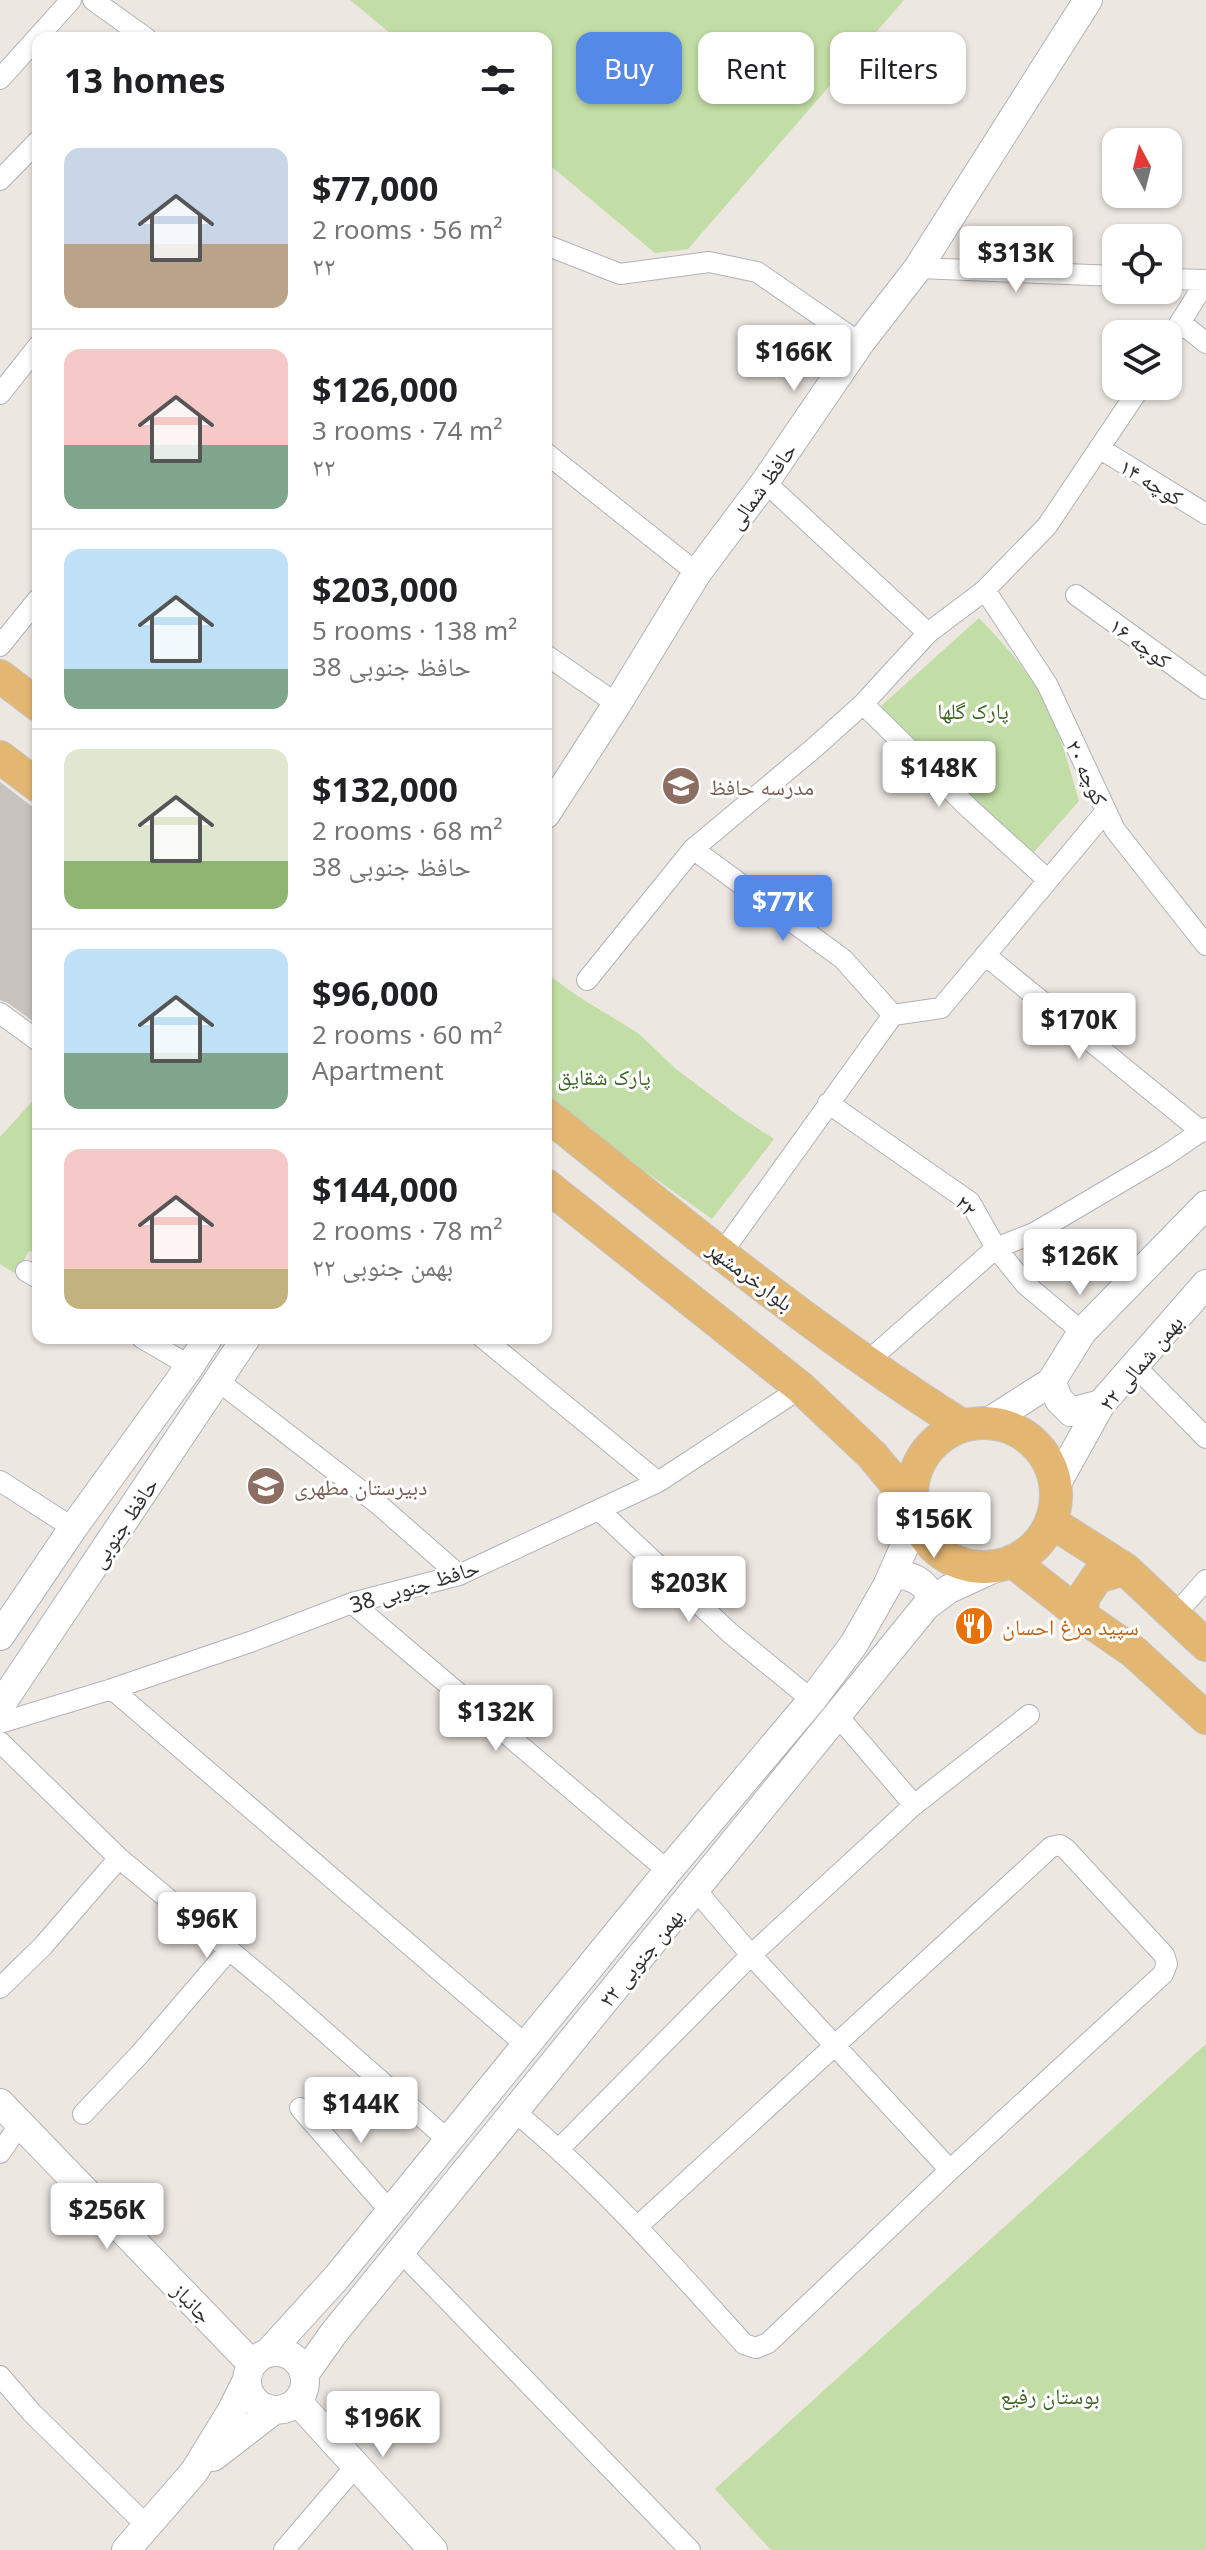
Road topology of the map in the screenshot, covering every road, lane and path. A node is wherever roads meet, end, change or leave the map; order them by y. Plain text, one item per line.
1 (71, 0) edge
2 (93, 0) edge
3 (1088, 0) edge
4 (42, 32) edge
5 (135, 32) edge
6 (32, 43) edge
7 (0, 79) edge
8 (32, 147) edge
9 (0, 180) edge
10 (552, 247) edge
11 (918, 268) junction
12 (1102, 275) edge
13 (1182, 280) edge
14 (1206, 281) edge
15 (1181, 320) edge
16 (1182, 324) edge
17 (860, 343) junction
18 (1206, 343) edge
19 (32, 354) edge
20 (0, 394) edge
21 (1132, 400) edge
22 (1099, 448) junction
23 (552, 458) edge
24 (765, 482) junction
25 (1206, 514) edge
26 (697, 573) junction
27 (985, 590) junction
28 (1076, 595) dead end
29 (32, 606) edge
30 (928, 633) junction
31 (0, 646) edge
32 (552, 659) edge
33 (0, 676) edge
34 (1206, 689) edge
35 (32, 700) edge
36 (617, 704) junction
37 (863, 704) junction
38 (0, 757) edge
39 (32, 781) edge
40 (552, 805) edge
41 (1106, 811) junction
42 (693, 849) junction
43 (1048, 880) junction
44 (1206, 945) edge
45 (985, 955) junction
46 (587, 980) dead end
47 (0, 1013) edge
48 (893, 1015) junction
49 (32, 1037) edge
50 (828, 1103) junction
51 (552, 1119) edge
52 (1204, 1130) edge
53 (552, 1190) edge
54 (1206, 1205) edge
55 (996, 1248) junction
56 (721, 1254) junction
57 (1206, 1284) edge
58 (1082, 1332) junction
59 (152, 1344) edge
60 (204, 1344) edge
61 (242, 1344) edge
62 (490, 1344) edge
63 (867, 1362) junction
64 (190, 1366) junction
65 (1135, 1366) junction
66 (217, 1380) junction
67 (1051, 1382) junction
68 (801, 1388) junction
69 (912, 1395) junction
70 (1101, 1404) junction
71 (975, 1425) junction
72 (1206, 1438) edge
73 (872, 1455) junction
74 (0, 1481) edge
75 (658, 1482) junction
76 (1056, 1485) junction
77 (599, 1510) junction
78 (914, 1511) junction
79 (1051, 1522) junction
80 (73, 1528) junction
81 (1005, 1564) junction
82 (1125, 1569) junction
83 (893, 1573) junction
84 (459, 1575) junction
85 (1206, 1580) edge
86 (933, 1600) junction
87 (352, 1603) junction
88 (1175, 1615) junction
89 (1082, 1616) junction
90 (0, 1636) edge
91 (1206, 1645) edge
92 (112, 1689) junction
93 (812, 1700) junction
94 (0, 1706) edge
95 (837, 1715) junction
96 (1029, 1715) dead end
97 (1206, 1718) edge
98 (0, 1723) edge
99 (0, 1742) edge
100 (914, 1805) junction
101 (119, 1858) junction
102 (668, 1871) junction
103 (695, 1889) junction
104 (229, 1950) junction
105 (751, 1955) junction
106 (0, 1988) edge
107 (526, 2045) junction
108 (834, 2045) junction
109 (0, 2103) edge
110 (300, 2108) dead end
111 (515, 2112) junction
112 (83, 2114) dead end
113 (20, 2124) junction
114 (448, 2140) junction
115 (560, 2148) junction
116 (0, 2153) edge
117 (950, 2170) junction
118 (389, 2210) junction
119 (637, 2227) junction
120 (400, 2251) junction
121 (256, 2366) junction
122 (0, 2376) edge
123 (292, 2395) junction
124 (355, 2467) junction
125 (194, 2472) junction
126 (147, 2526) junction
127 (126, 2550) edge
128 (284, 2550) edge
129 (433, 2550) edge
130 (690, 2550) edge

1 - 4 street
2 - 5 street
3 - 11 street, حافظ شمالی
6 - 7 street
8 - 9 street
10 - 17 street
11 - 12 street
11 - 17 street, حافظ شمالی
13 - 14 street
14 - 15 street
16 - 18 street
17 - 24 street, حافظ شمالی
19 - 20 street
21 - 22 street
22 - 25 street, کوچه ۱۴
22 - 27 street
23 - 26 street
24 - 26 street, حافظ شمالی
24 - 30 street
26 - 36 street, حافظ شمالی
27 - 30 street
27 - 41 street, کوچه ۲۰
28 - 34 street, کوچه ۱۶
29 - 31 street
30 - 37 street
32 - 36 street
33 - 35 main road
36 - 40 street, حافظ شمالی
37 - 42 street
37 - 43 street
38 - 39 main road
41 - 43 street
41 - 44 street, کوچه ۲۰
42 - 46 street
42 - 48 street
43 - 45 street
45 - 48 street
45 - 52 street
47 - 49 street
48 - 50 street
50 - 55 street, ۲۲
50 - 56 street
51 - 56 main road, بلوارخرمشهر
52 - 55 street
53 - 68 main road
54 - 58 street
55 - 58 street, ۲۲
55 - 63 street
56 - 63 main road, بلوارخرمشهر
57 - 65 street, ۲۲ بهمن شمالی
58 - 67 street
59 - 64 street
60 - 64 street, حافظ جنوبی
61 - 66 street, حافظ جنوبی
62 - 75 street
63 - 69 main road, بلوارخرمشهر
64 - 80 street, حافظ جنوبی
65 - 70 street, ۲۲ بهمن شمالی
65 - 72 street
66 - 84 street
66 - 94 street, حافظ جنوبی
67 - 70 street
67 - 71 street
68 - 73 main road
68 - 75 street, حافظ جنوبی 38
69 - 71 main road, بلوارخرمشهر
69 - 73 main road
70 - 76 street, ۲۲ بهمن شمالی
71 - 76 main road
71 - 78 main road
73 - 78 main road
74 - 80 street
75 - 77 street, حافظ جنوبی 38
76 - 79 main road
77 - 84 street, حافظ جنوبی 38
77 - 93 street
78 - 81 main road
78 - 83 street, ۲۲ بهمن جنوبی
79 - 81 main road
79 - 82 main road
80 - 90 street, حافظ جنوبی
81 - 86 street, ۲۲ بهمن جنوبی
81 - 89 main road
82 - 88 main road
82 - 89 main road
83 - 86 street
83 - 93 street, ۲۲ بهمن جنوبی
84 - 87 street, حافظ جنوبی 38
85 - 88 street
86 - 95 street, ۲۲ بهمن جنوبی
87 - 92 street, حافظ جنوبی 38
87 - 102 street
88 - 91 main road
89 - 97 main road
92 - 98 street, حافظ جنوبی 38
92 - 107 street
93 - 102 street, ۲۲ بهمن جنوبی
95 - 100 street
95 - 103 street, ۲۲ بهمن جنوبی
96 - 100 street
99 - 101 street
100 - 105 street
101 - 104 street
101 - 106 street
102 - 107 street, ۲۲ بهمن جنوبی
103 - 105 street
103 - 111 street, ۲۲ بهمن جنوبی
104 - 112 street
104 - 114 street
105 - 108 street
105 - 115 street
107 - 114 street, ۲۲ بهمن جنوبی
108 - 117 street
108 - 117 street
108 - 119 street
109 - 113 street, جانباز
110 - 118 street
111 - 115 street
111 - 120 street, ۲۲ بهمن جنوبی
113 - 116 street
113 - 121 street, جانباز
114 - 118 street, ۲۲ بهمن جنوبی
115 - 119 street
117 - 119 street
118 - 121 street, ۲۲ بهمن جنوبی
120 - 123 street, ۲۲ بهمن جنوبی
120 - 130 street
121 - 123 street, جانباز
121 - 123 street
121 - 125 street, ۲۲ بهمن جنوبی
122 - 126 street
123 - 124 street
123 - 125 street, ۲۲ بهمن جنوبی
124 - 128 street
124 - 129 street
125 - 126 street, ۲۲ بهمن جنوبی
126 - 127 street, ۲۲ بهمن جنوبی

